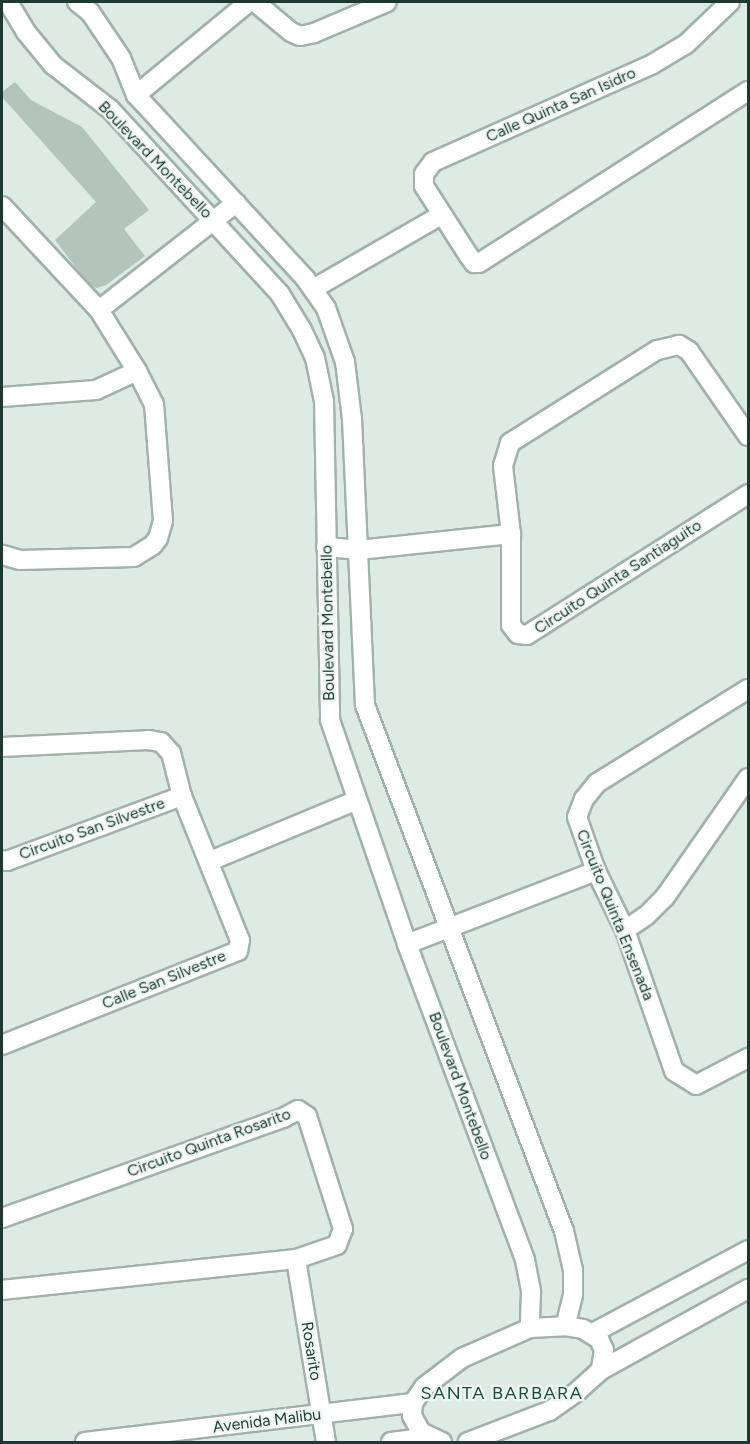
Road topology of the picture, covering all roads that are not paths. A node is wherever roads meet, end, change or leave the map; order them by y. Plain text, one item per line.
1 (8, 2) edge
2 (77, 2) edge
3 (249, 2) edge
4 (255, 2) edge
5 (387, 2) edge
6 (730, 2) edge
7 (748, 91) edge
8 (136, 95) junction
9 (236, 203) junction
10 (2, 206) edge
11 (441, 215) junction
12 (213, 222) junction
13 (313, 289) junction
14 (99, 310) junction
15 (137, 371) junction
16 (2, 397) edge
17 (748, 436) edge
18 (748, 494) edge
19 (511, 534) junction
20 (326, 547) junction
21 (358, 550) junction
22 (2, 555) edge
23 (748, 689) edge
24 (2, 747) edge
25 (748, 778) edge
26 (182, 796) junction
27 (357, 800) junction
28 (2, 860) edge
29 (210, 861) junction
30 (596, 871) junction
31 (448, 928) junction
32 (625, 930) junction
33 (407, 944) junction
34 (2, 1045) edge
35 (748, 1058) edge
36 (2, 1218) edge
37 (748, 1250) edge
38 (296, 1259) junction
39 (748, 1289) edge
40 (2, 1290) edge
41 (565, 1326) junction
42 (530, 1328) junction
43 (591, 1334) junction
44 (600, 1370) junction
45 (413, 1403) junction
46 (321, 1414) junction
47 (518, 1424) junction
48 (436, 1440) edge
49 (85, 1443) edge
50 (326, 1443) edge
51 (391, 1443) edge
52 (468, 1443) edge
53 (503, 1443) edge

1 - 12 street, Boulevard Montebello
2 - 8 street, Boulevard Montebello
3 - 8 street
4 - 5 street
6 - 11 street, Calle Quinta San Isidro
7 - 11 street, Calle Quinta San Isidro
8 - 9 street, Boulevard Montebello
9 - 12 street
9 - 13 street, Boulevard Montebello
10 - 14 street
11 - 13 street
12 - 14 street
12 - 20 street, Boulevard Montebello
13 - 21 street, Boulevard Montebello
14 - 15 street
15 - 16 street
15 - 22 street
17 - 19 street, Circuito Quinta Santiaguito
18 - 19 street, Circuito Quinta Santiaguito
19 - 21 street
20 - 21 street
20 - 27 street, Boulevard Montebello
21 - 31 street, Boulevard Montebello
23 - 30 street, Circuito Quinta Ensenada
24 - 26 street, Calle San Silvestre
25 - 32 street
26 - 28 street, Circuito San Silvestre
26 - 29 street, Calle San Silvestre
27 - 29 street
27 - 33 street, Boulevard Montebello
29 - 34 street, Calle San Silvestre
30 - 31 street
30 - 32 street, Circuito Quinta Ensenada
31 - 33 street
31 - 41 street, Boulevard Montebello
32 - 35 street, Circuito Quinta Ensenada
33 - 42 street, Boulevard Montebello
36 - 38 street, Circuito Quinta Rosarito
37 - 43 street
38 - 40 street, Circuito Quinta Rosarito
38 - 46 street, Rosarito
39 - 44 street
41 - 42 street
41 - 43 street
42 - 45 street
43 - 44 street
44 - 47 street
45 - 46 street, Avenida Malibu
45 - 48 street
46 - 49 street, Avenida Malibu
46 - 50 street, Rosarito
47 - 52 street
47 - 53 street
48 - 51 street

